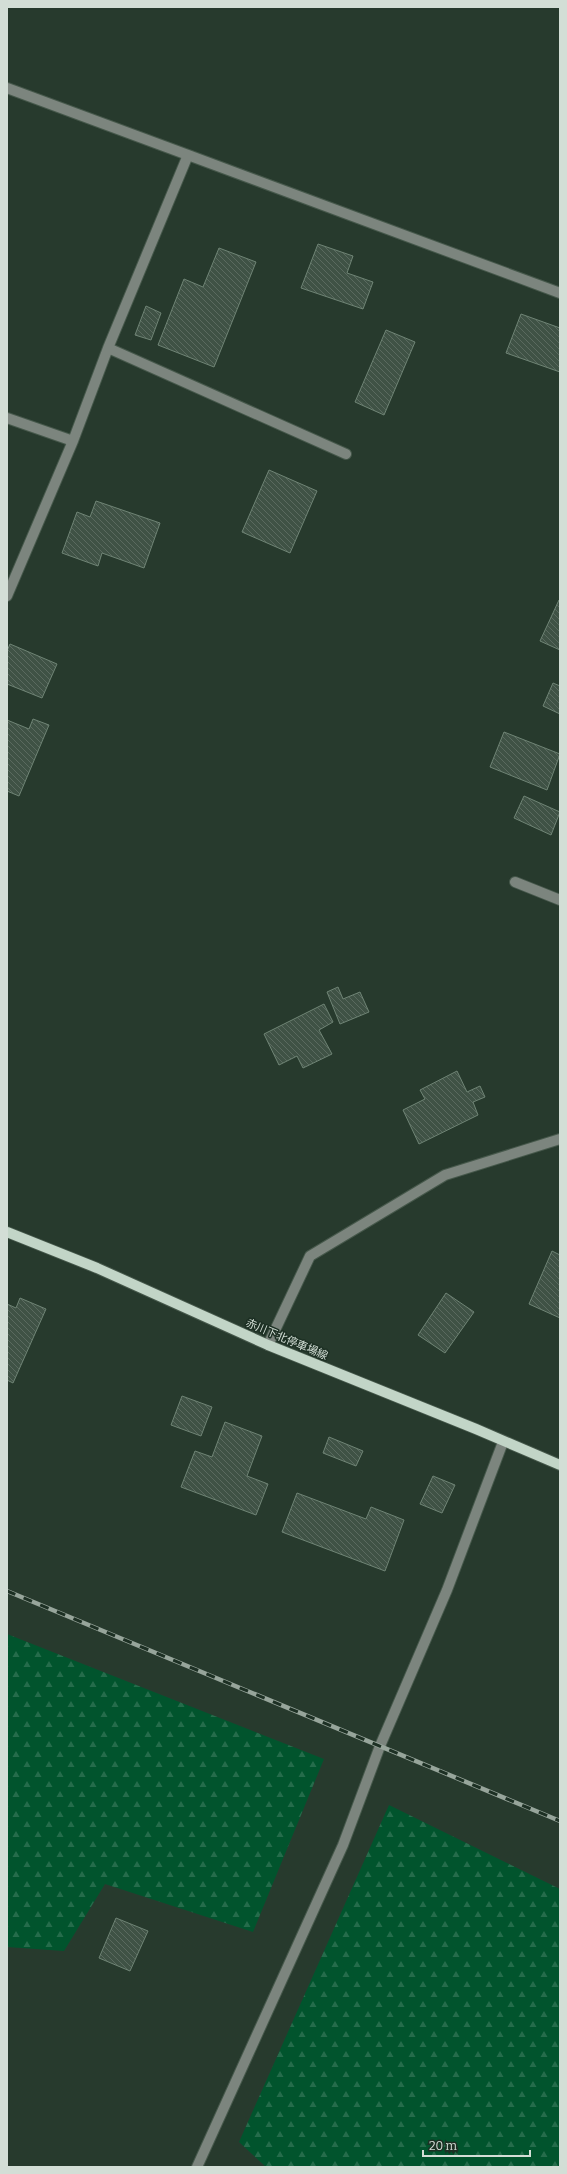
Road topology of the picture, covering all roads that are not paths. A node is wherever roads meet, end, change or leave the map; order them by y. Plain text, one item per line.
1 (7, 88) edge
2 (188, 155) junction
3 (560, 293) edge
4 (108, 348) junction
5 (7, 418) edge
6 (73, 441) junction
7 (346, 454) dead end
8 (7, 596) edge
9 (515, 882) dead end
10 (560, 900) edge
11 (560, 1139) edge
12 (7, 1232) edge
13 (268, 1345) junction
14 (503, 1442) junction
15 (560, 1465) edge
16 (197, 2167) edge

1 - 2 street
2 - 3 street
2 - 4 street
4 - 6 street
4 - 7 street
5 - 6 street
6 - 8 street
9 - 10 street
11 - 13 street
12 - 13 main road, 赤川下北停車場線
13 - 14 main road, 赤川下北停車場線
14 - 15 main road, 赤川下北停車場線
14 - 16 street

